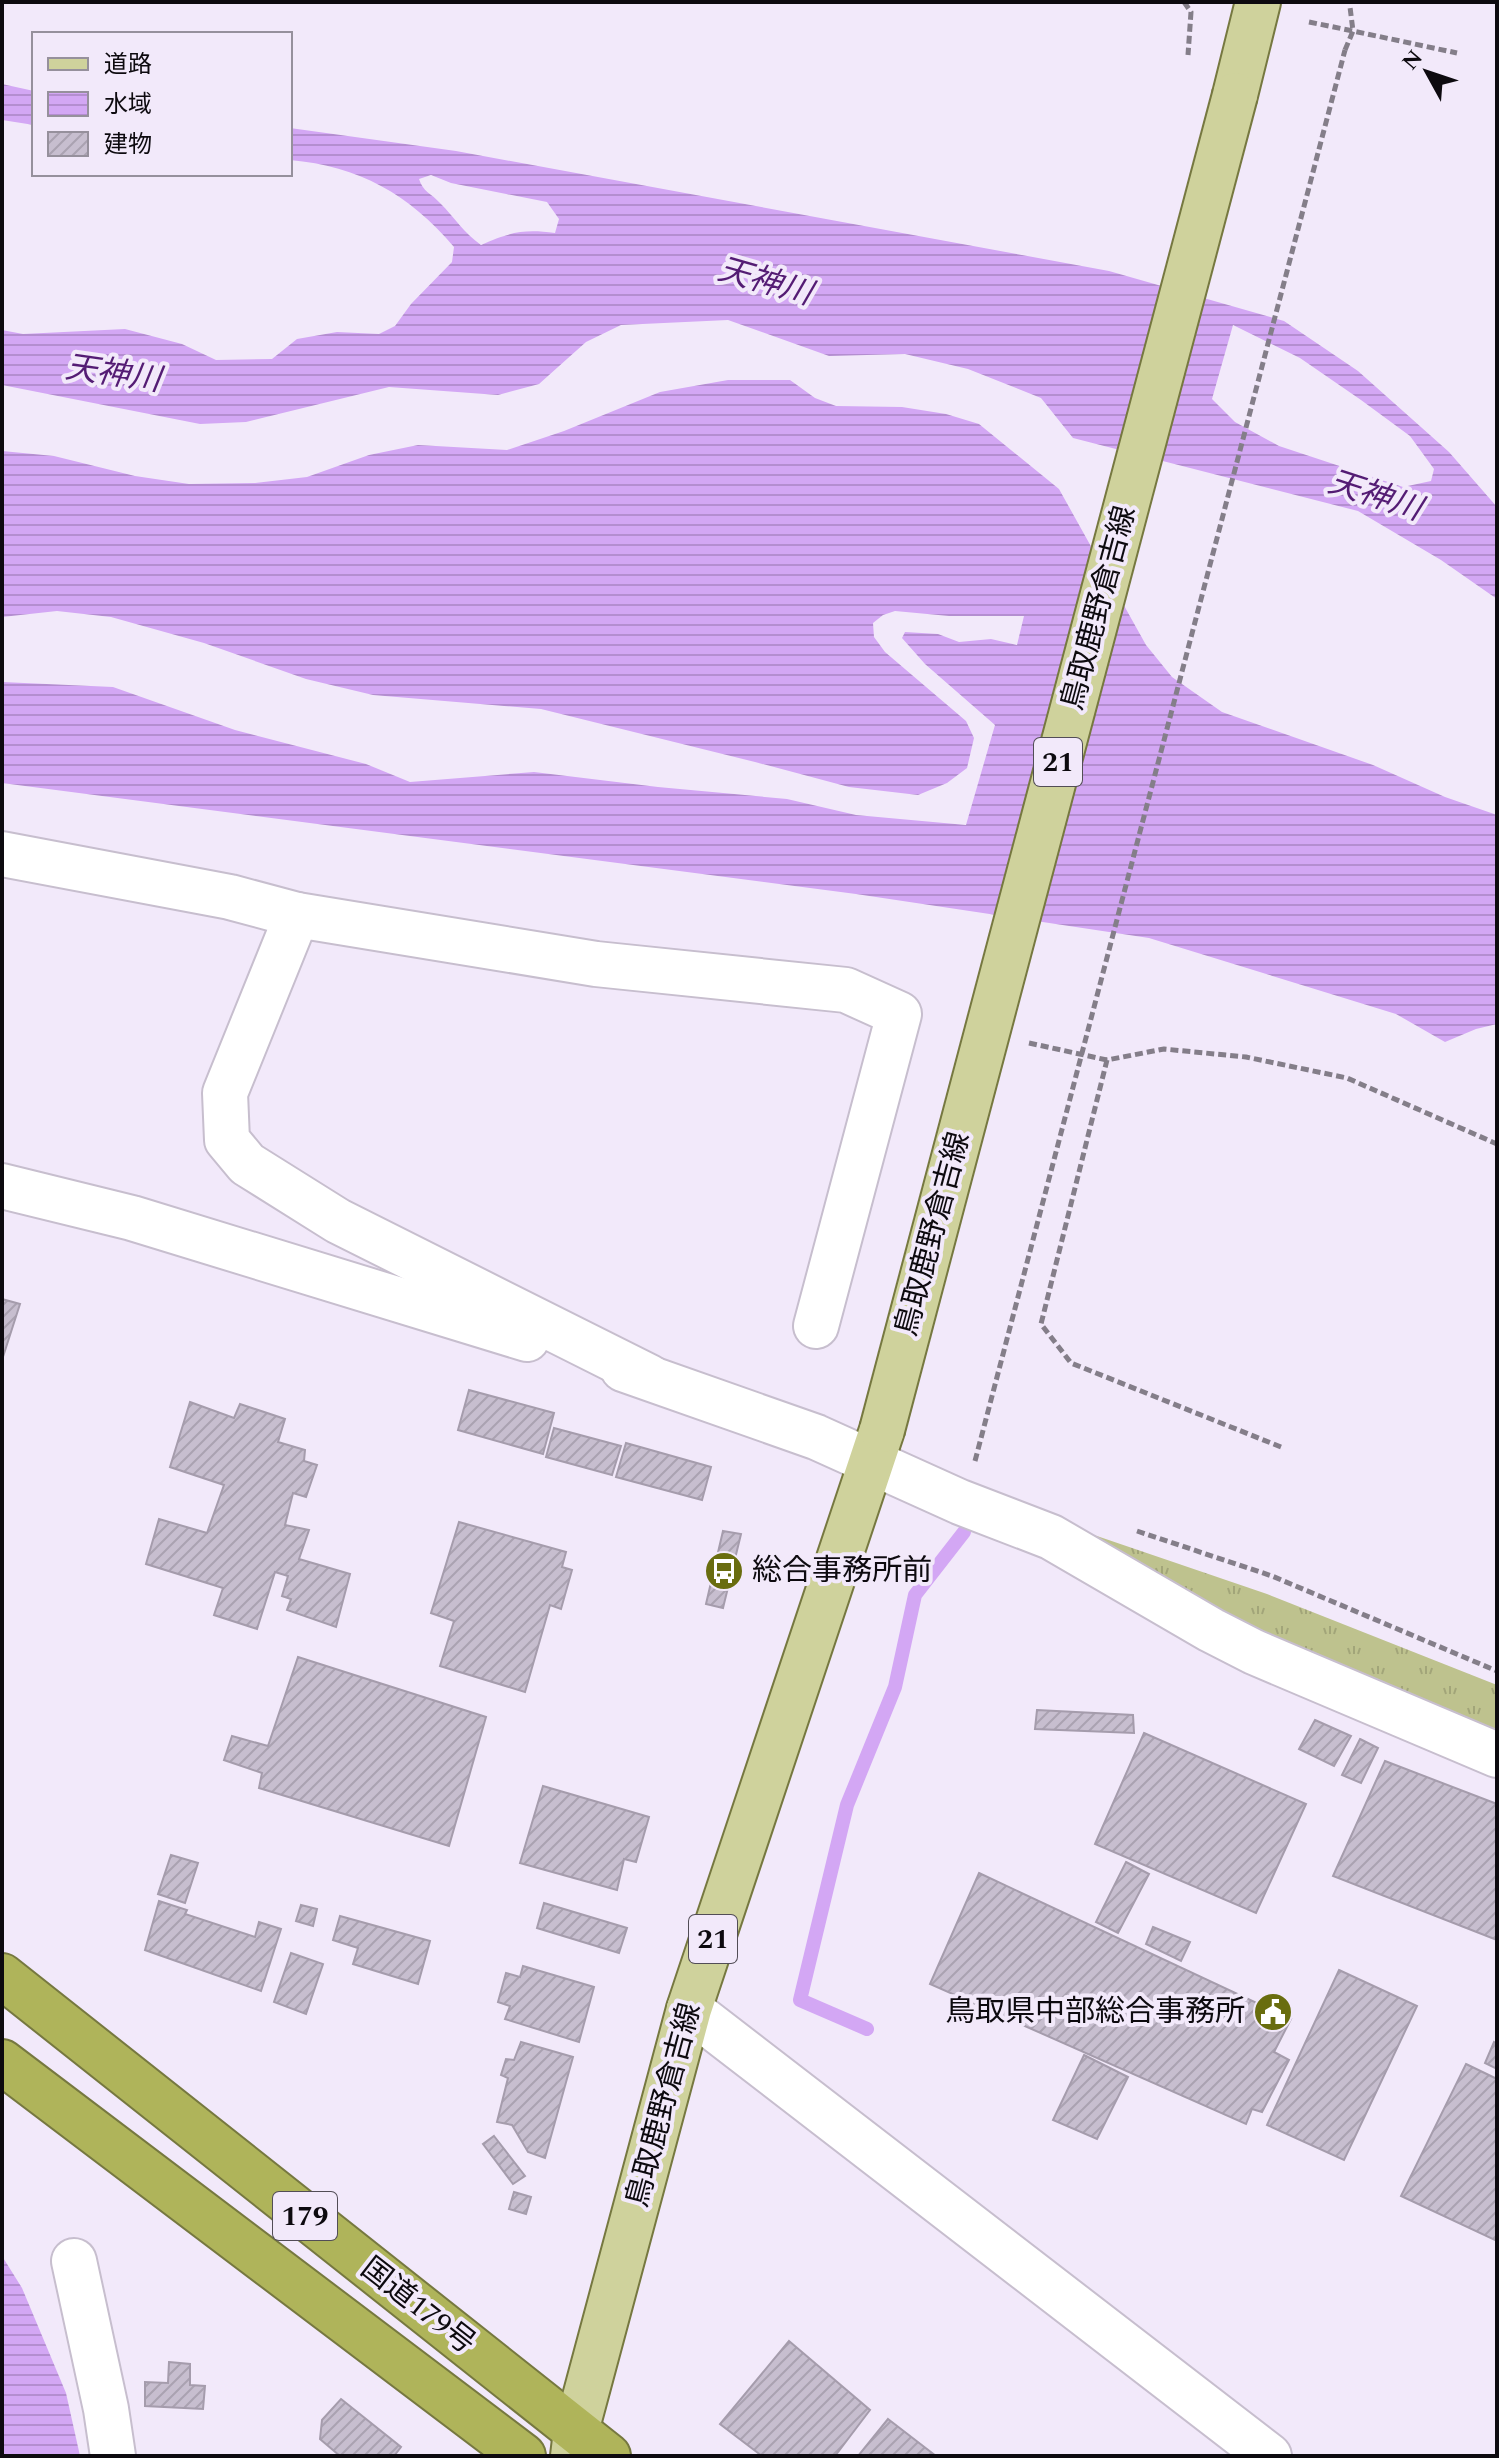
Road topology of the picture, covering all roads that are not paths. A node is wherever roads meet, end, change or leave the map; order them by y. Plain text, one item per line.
1 (1258, 2) edge
2 (2, 854) edge
3 (297, 915) junction
4 (2, 1186) edge
5 (816, 1326) dead end
6 (649, 1377) junction
7 (877, 1447) junction
8 (1497, 1755) edge
9 (2, 1976) edge
10 (689, 2009) junction
11 (2, 2062) edge
12 (74, 2261) dead end
13 (586, 2448) edge
14 (113, 2456) edge
15 (523, 2456) edge
16 (1269, 2456) edge

1 - 7 main road, 鳥取鹿野倉吉線 / 21, bridge
2 - 3 street
3 - 5 street
3 - 6 street
4 - 6 street
6 - 7 street
7 - 8 street
7 - 10 main road, 鳥取鹿野倉吉線 / 21
9 - 13 highway, 国道179号 / 179
10 - 13 main road, 鳥取鹿野倉吉線 / 21
10 - 16 street
11 - 15 highway, 国道179号 / 179
12 - 14 street

